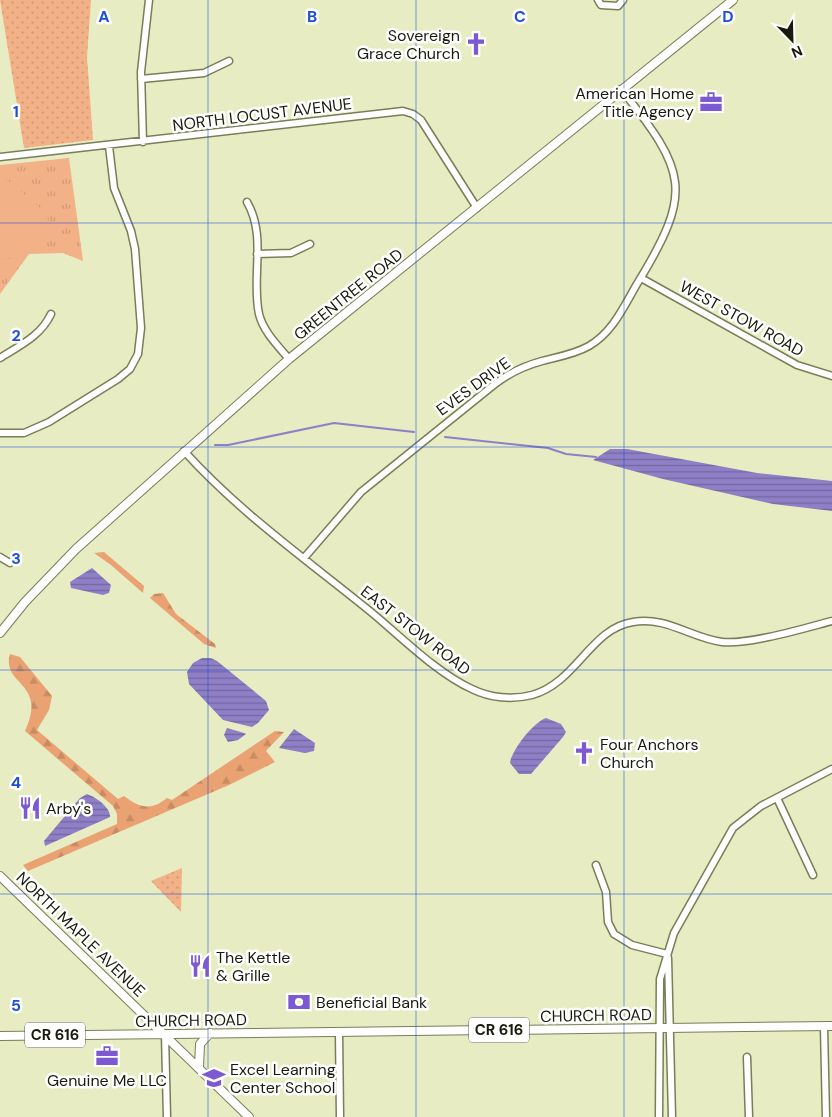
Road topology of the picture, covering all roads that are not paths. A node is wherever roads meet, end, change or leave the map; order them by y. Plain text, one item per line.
1 (149, 0) edge
2 (598, 0) edge
3 (623, 0) edge
4 (733, 0) edge
5 (229, 61) dead end
6 (141, 79) junction
7 (621, 89) junction
8 (143, 142) junction
9 (108, 146) junction
10 (0, 157) edge
11 (247, 202) dead end
12 (477, 208) junction
13 (310, 244) dead end
14 (257, 254) junction
15 (641, 278) junction
16 (51, 314) dead end
17 (0, 358) edge
18 (289, 359) junction
19 (832, 376) edge
20 (0, 433) edge
21 (184, 451) junction
22 (0, 557) edge
23 (304, 558) junction
24 (10, 563) dead end
25 (832, 621) edge
26 (0, 633) edge
27 (832, 769) edge
28 (777, 798) junction
29 (596, 865) dead end
30 (813, 875) dead end
31 (0, 876) edge
32 (667, 954) junction
33 (828, 1027) edge
34 (659, 1028) junction
35 (670, 1028) junction
36 (339, 1032) junction
37 (210, 1033) junction
38 (165, 1034) junction
39 (0, 1036) edge
40 (747, 1057) dead end
41 (199, 1067) junction
42 (167, 1117) edge
43 (249, 1117) edge
44 (340, 1117) edge
45 (659, 1117) edge
46 (672, 1117) edge
47 (749, 1117) edge
48 (826, 1117) edge

1 - 6 street
2 - 3 street
4 - 7 main road, GREENTREE ROAD
5 - 6 street
6 - 8 street
7 - 12 main road, GREENTREE ROAD
7 - 15 street, EVES DRIVE
8 - 9 street, NORTH LOCUST AVENUE
8 - 12 street, NORTH LOCUST AVENUE
9 - 10 street, NORTH LOCUST AVENUE
9 - 20 street
11 - 14 street
12 - 18 main road, GREENTREE ROAD
13 - 14 street
14 - 18 street
15 - 19 street, WEST STOW ROAD
15 - 23 street, EVES DRIVE
16 - 17 street
18 - 21 main road, GREENTREE ROAD
21 - 23 street, EAST STOW ROAD
21 - 26 main road, GREENTREE ROAD
22 - 24 street
23 - 25 street, EAST STOW ROAD
27 - 28 street
28 - 30 street
28 - 32 street
29 - 32 street
31 - 38 main road, NORTH MAPLE AVENUE
32 - 34 street
32 - 35 street
33 - 35 main road, CHURCH ROAD / CR 616
33 - 48 street
34 - 35 main road, CHURCH ROAD / CR 616
34 - 36 main road, CHURCH ROAD / CR 616
34 - 45 street
35 - 46 street
36 - 37 main road, CHURCH ROAD / CR 616
36 - 44 street
37 - 38 main road, CHURCH ROAD / CR 616
37 - 41 main road
38 - 39 main road, CHURCH ROAD / CR 616
38 - 41 main road, NORTH MAPLE AVENUE
38 - 42 street
40 - 47 street
41 - 43 main road, NORTH MAPLE AVENUE

